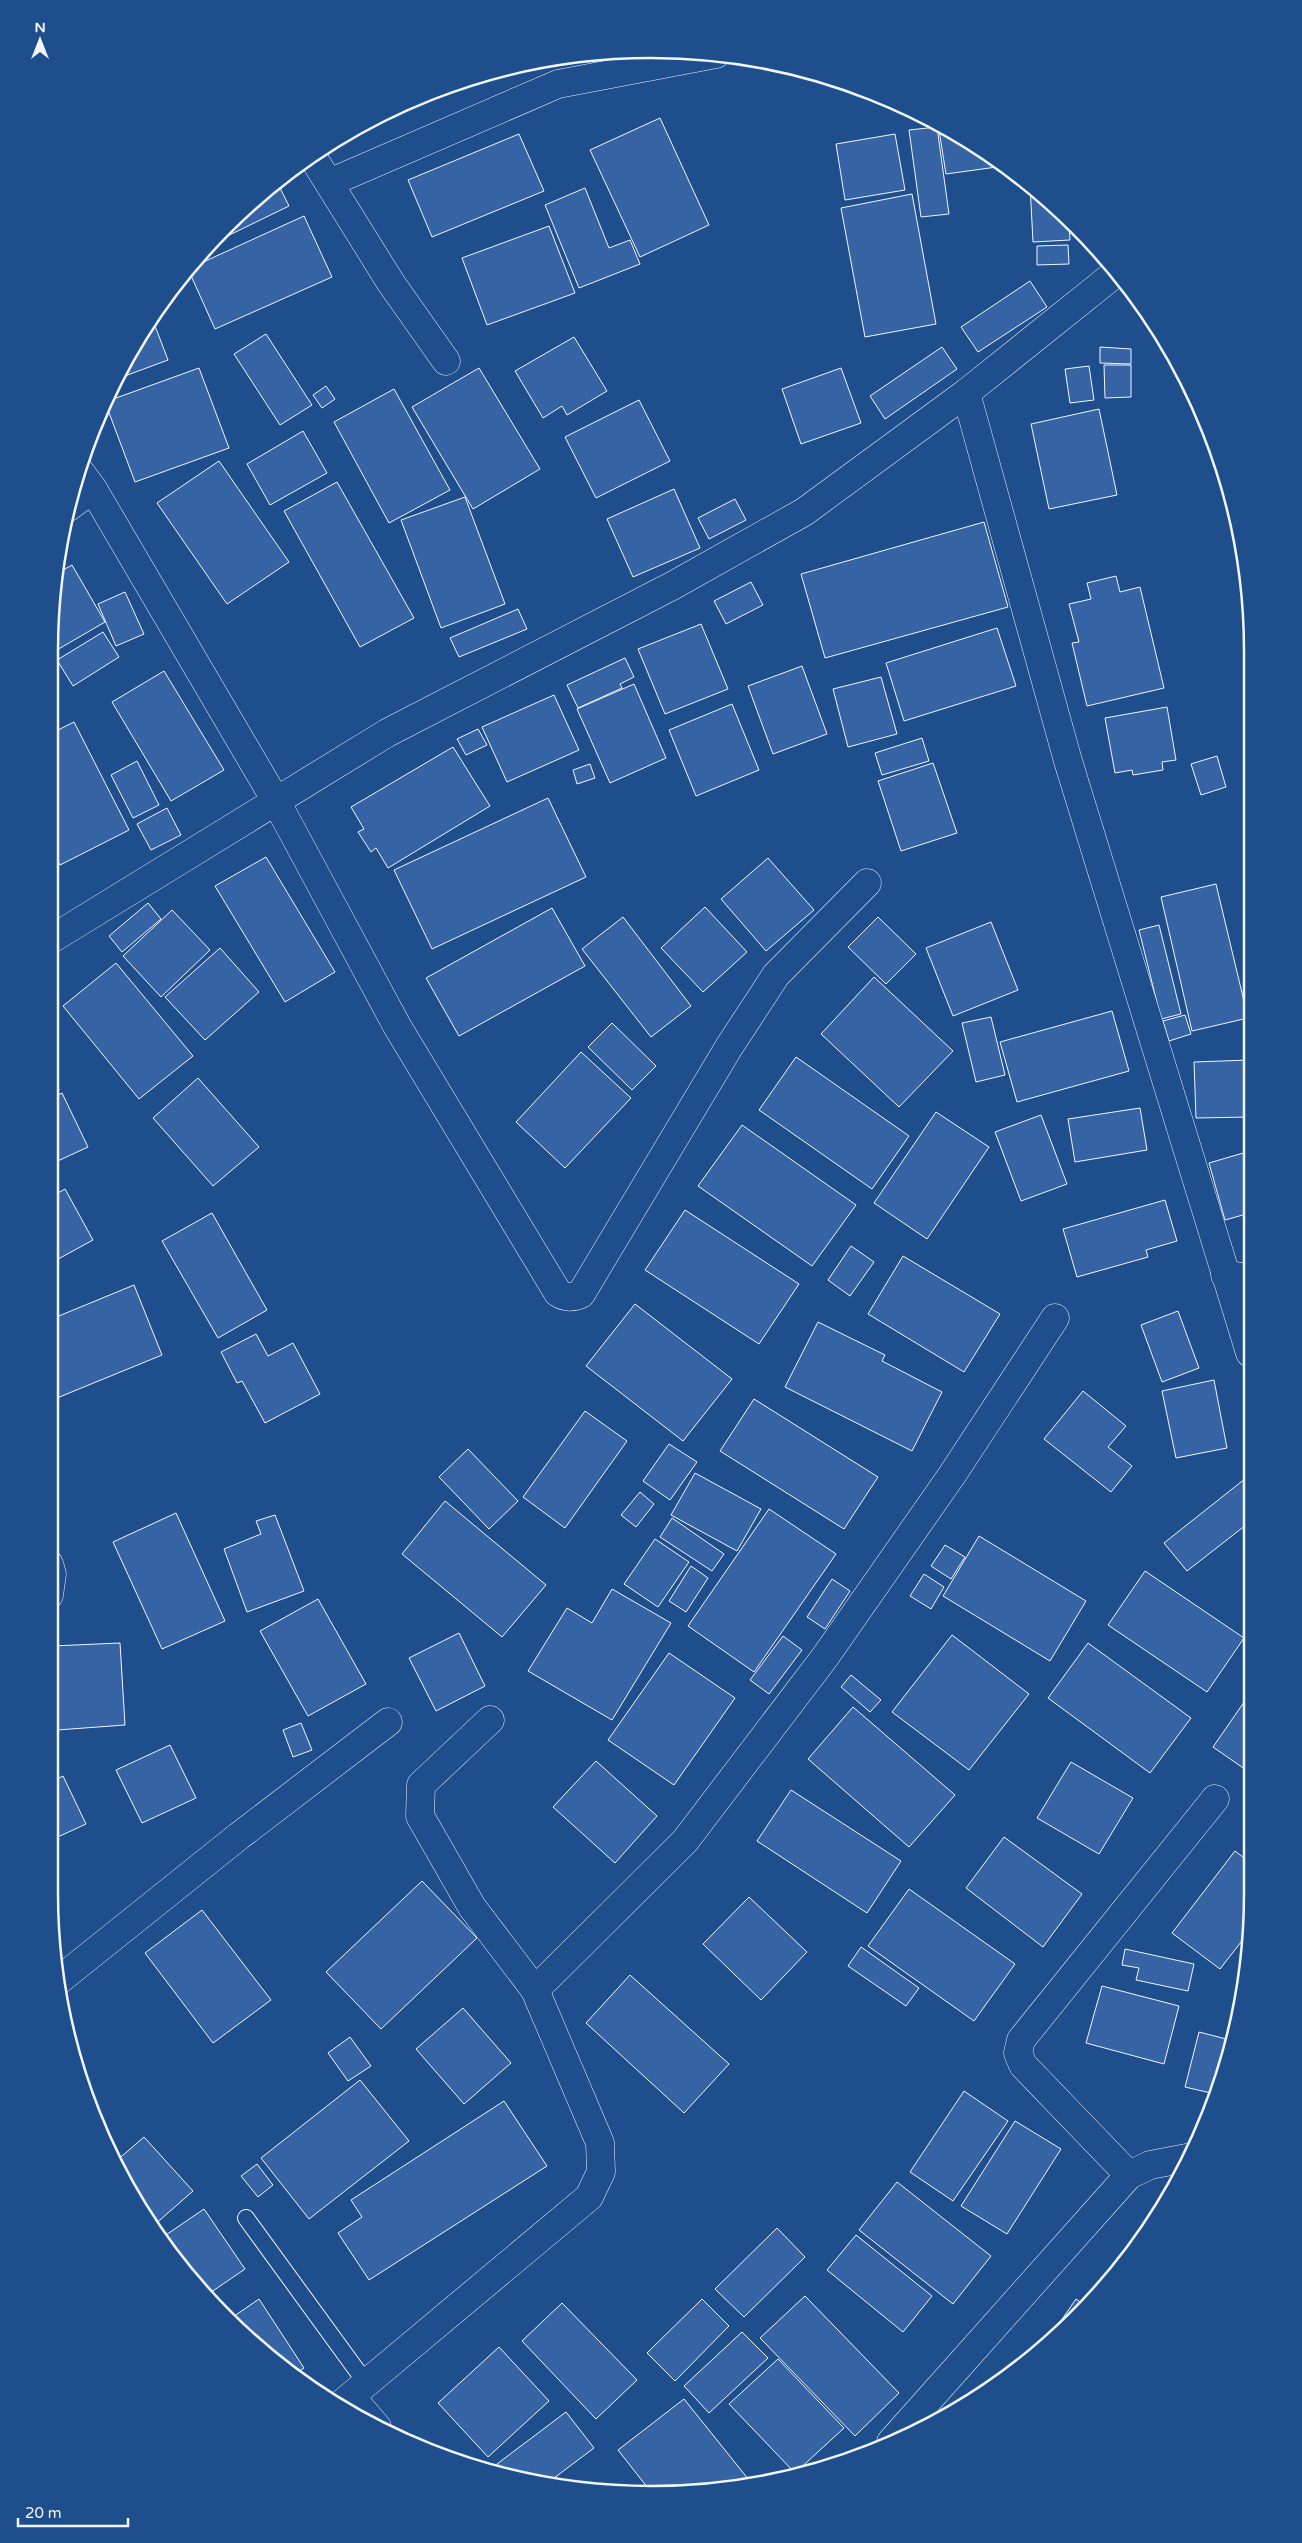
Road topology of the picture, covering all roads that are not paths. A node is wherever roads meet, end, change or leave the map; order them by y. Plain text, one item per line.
1 (690, 59) edge
2 (316, 162) edge
3 (329, 183) junction
4 (1111, 277) edge
5 (446, 362) dead end
6 (966, 393) junction
7 (86, 480) edge
8 (276, 801) junction
9 (867, 883) dead end
10 (58, 935) edge
11 (1238, 1277) edge
12 (1244, 1315) edge
13 (1056, 1318) dead end
14 (490, 1720) dead end
15 (388, 1722) dead end
16 (1215, 1799) dead end
17 (64, 1976) edge
18 (534, 1990) junction
19 (1180, 2159) edge
20 (1129, 2175) junction
21 (246, 2218) dead end
22 (352, 2395) edge
23 (365, 2412) edge
24 (905, 2428) edge

1 - 3 street
2 - 3 street
3 - 5 street
4 - 6 street
6 - 8 street
6 - 11 street
7 - 8 street
8 - 9 street
8 - 10 street
11 - 12 street
13 - 18 street
14 - 18 street
15 - 17 street
16 - 20 street
18 - 22 street
19 - 20 street
20 - 24 street
21 - 22 lane
22 - 23 street

